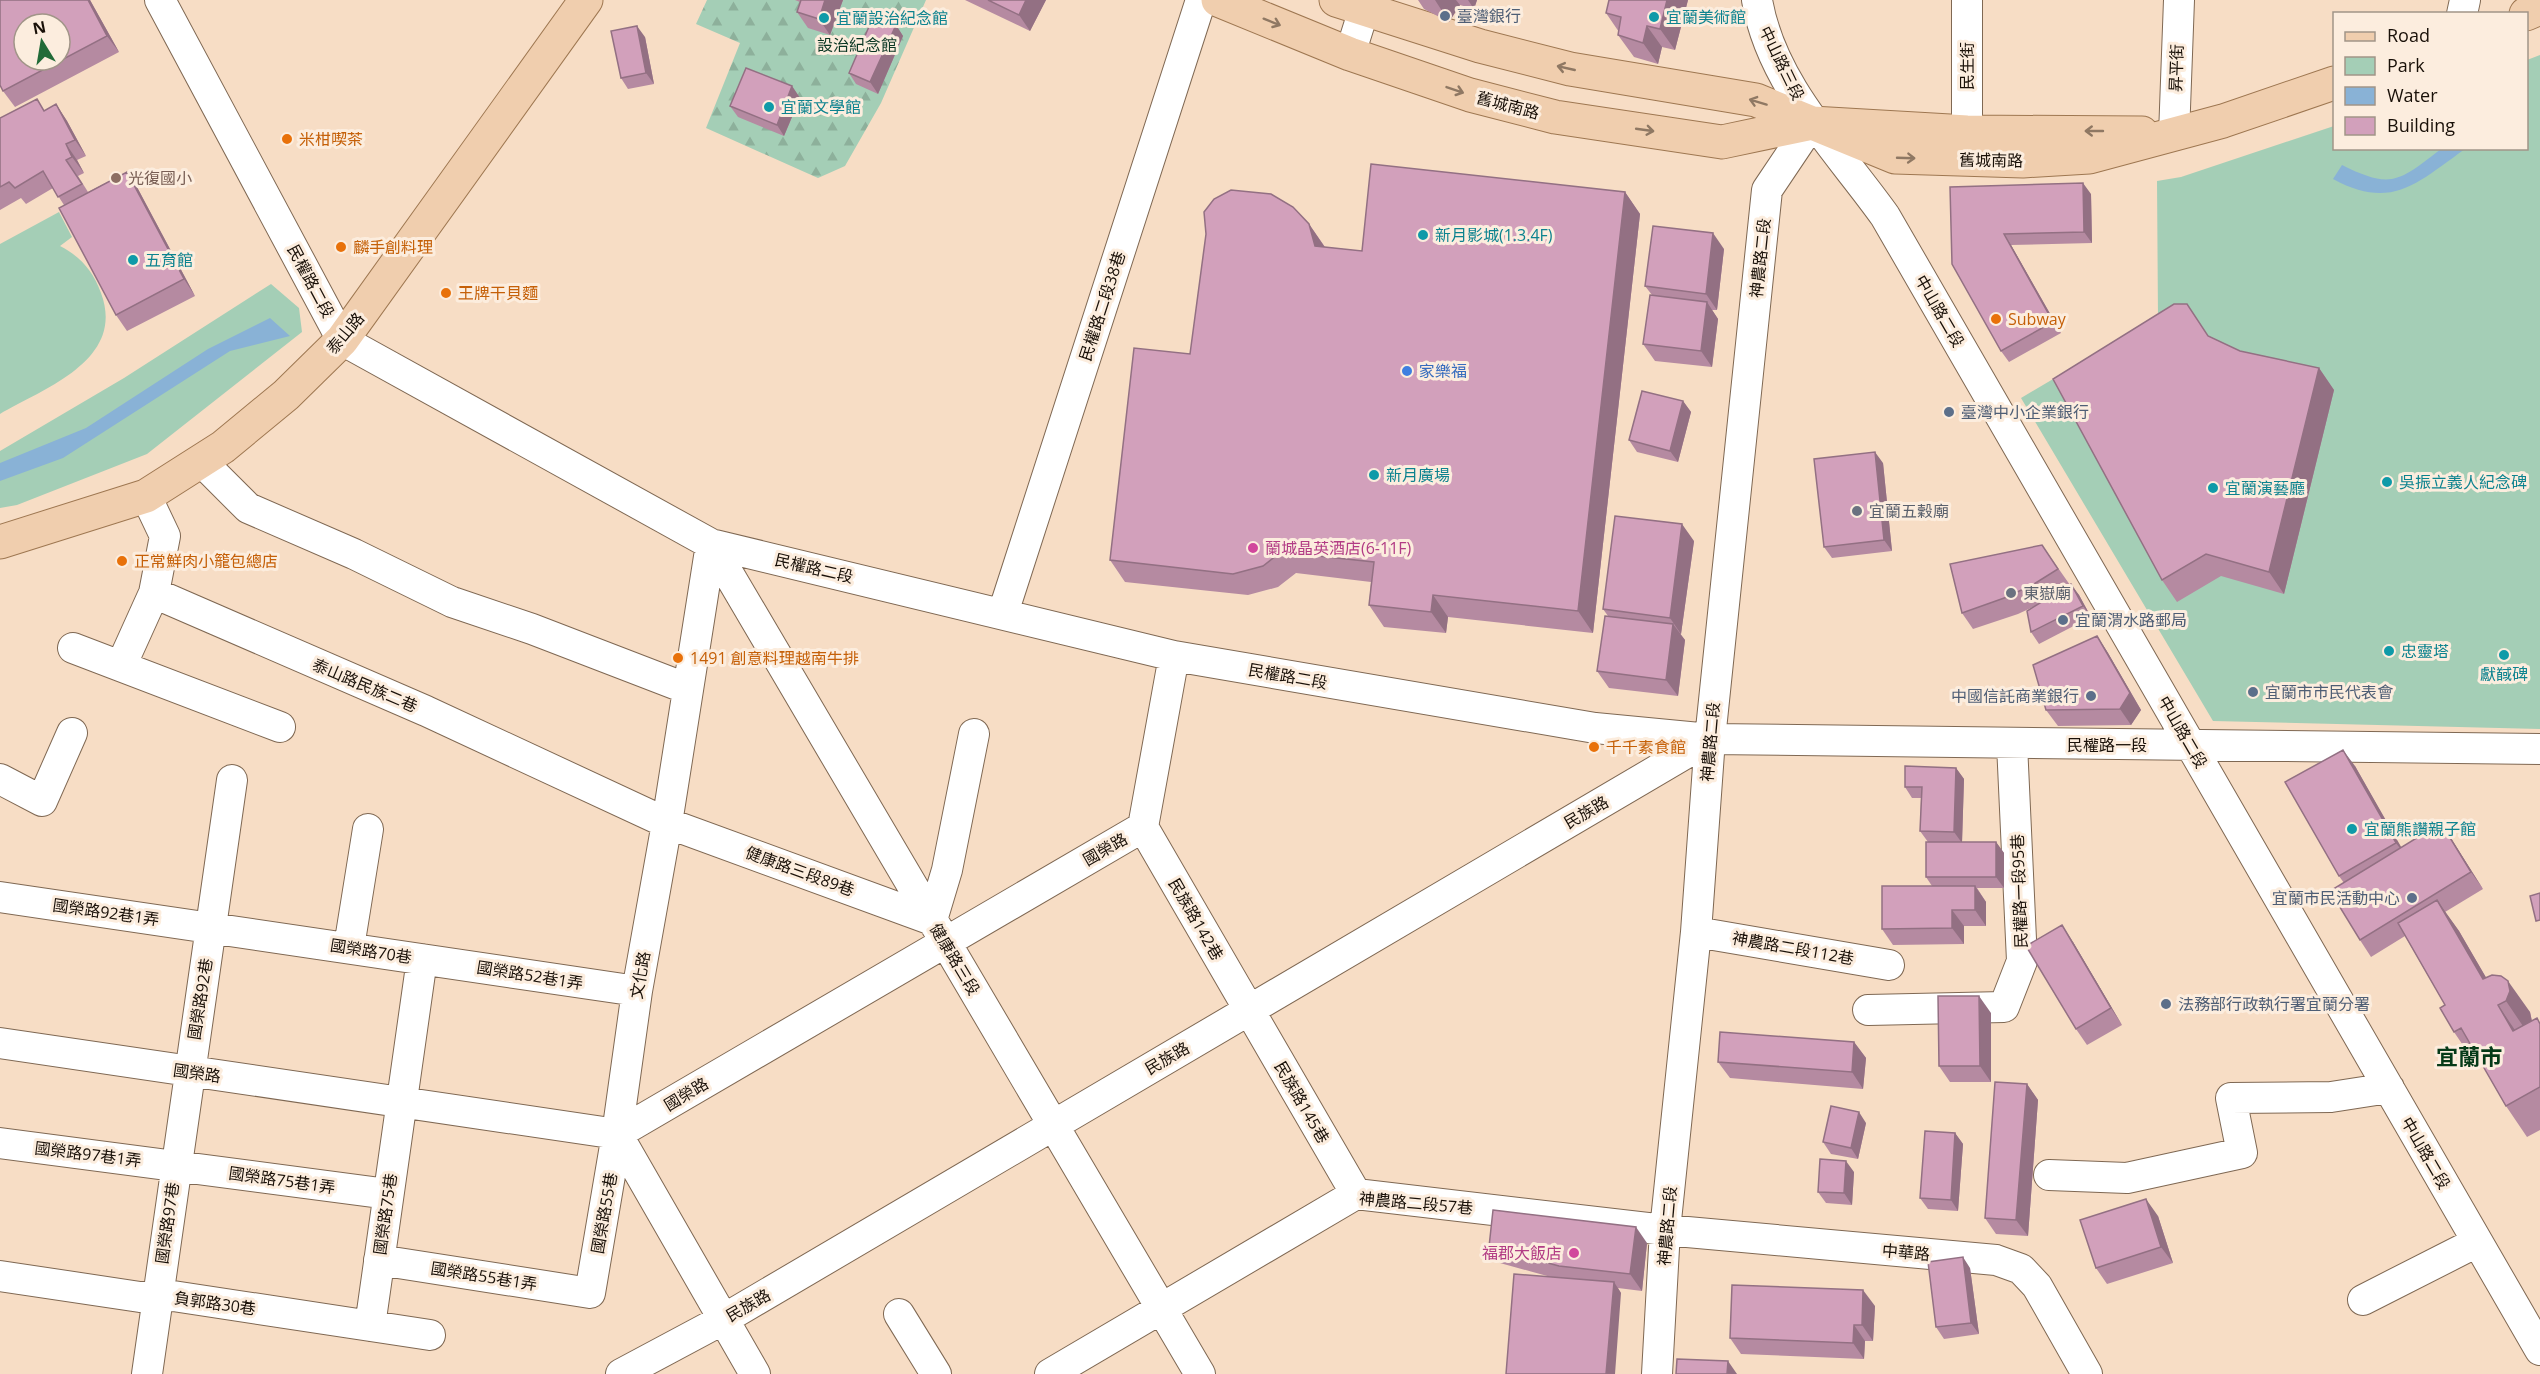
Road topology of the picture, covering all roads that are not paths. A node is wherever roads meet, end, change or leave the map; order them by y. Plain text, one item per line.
1 (160, 0) edge
2 (586, 0) edge
3 (1201, 0) edge
4 (1218, 0) edge
5 (1757, 0) edge
6 (1967, 0) edge
7 (2179, 0) edge
8 (1355, 4) edge
9 (1350, 54) junction
10 (2333, 83) edge
11 (1812, 123) junction
12 (1967, 132) junction
13 (2174, 135) junction
14 (342, 340) junction
15 (201, 461) junction
16 (146, 496) junction
17 (0, 542) edge
18 (711, 544) junction
19 (154, 593) junction
20 (1003, 613) junction
21 (73, 648) dead end
22 (1174, 656) junction
23 (121, 666) junction
24 (688, 689) junction
25 (280, 726) dead end
26 (72, 733) dead end
27 (974, 734) dead end
28 (1710, 739) junction
29 (2012, 744) junction
30 (2190, 745) junction
31 (2540, 748) edge
32 (0, 779) edge
33 (232, 780) dead end
34 (667, 823) junction
35 (1143, 827) junction
36 (368, 829) dead end
37 (0, 897) edge
38 (212, 926) junction
39 (938, 930) junction
40 (1696, 932) junction
41 (349, 947) junction
42 (422, 959) junction
43 (1889, 965) dead end
44 (637, 991) junction
45 (1248, 1010) junction
46 (1868, 1010) dead end
47 (0, 1043) edge
48 (189, 1072) junction
49 (2389, 1088) junction
50 (400, 1103) junction
51 (1053, 1125) junction
52 (617, 1134) junction
53 (0, 1143) edge
54 (176, 1165) junction
55 (2049, 1175) dead end
56 (388, 1194) junction
57 (1356, 1194) junction
58 (1665, 1230) junction
59 (2477, 1242) junction
60 (378, 1260) junction
61 (0, 1276) edge
62 (590, 1293) joint
63 (157, 1297) junction
64 (2363, 1300) dead end
65 (1161, 1309) junction
66 (899, 1314) dead end
67 (724, 1319) junction
68 (370, 1326) junction
69 (430, 1335) dead end
70 (2540, 1350) edge
71 (147, 1374) edge
72 (621, 1374) edge
73 (755, 1374) edge
74 (936, 1374) edge
75 (1050, 1374) edge
76 (1200, 1374) edge
77 (1657, 1374) edge
78 (2087, 1374) edge

1 - 14 street, 民權路二段
2 - 14 main road, 泰山路
3 - 20 street, 民權路二段38巷
4 -> 9 main road, 舊城南路
5 - 11 street, 中山路三段
6 - 12 street, 民生街
7 - 13 street, 昇平街
8 - 9 street
11 -> 8 main road, 舊城南路
9 -> 11 main road, 舊城南路
10 - 13 main road, 舊城南路
11 - 12 main road, 舊城南路
11 -> 13 main road, 舊城南路
11 - 28 street, 神農路二段
11 - 30 street, 中山路二段
13 -> 12 main road, 舊城南路
14 - 15 main road, 泰山路
14 - 18 street, 民權路二段
15 - 16 main road, 泰山路
15 - 24 street
16 - 17 main road, 泰山路
16 - 19 street
18 - 20 street, 民權路二段
18 - 24 street, 文化路
18 - 39 street, 健康路三段
19 - 23 street
19 - 34 street, 泰山路民族二巷
20 - 22 street, 民權路二段
21 - 23 street
22 - 28 street, 民權路二段
22 - 35 street, 國榮路
23 - 25 street
24 - 34 street, 文化路
26 - 32 street
27 - 39 street
28 - 29 street, 民權路一段
28 - 40 street, 神農路二段
28 - 45 street, 民族路
29 - 30 street, 民權路一段
29 - 46 street, 民權路一段95巷
30 - 31 street, 民權路一段
30 - 49 street, 中山路二段
33 - 38 street, 國榮路92巷
34 - 39 street, 健康路三段89巷
34 - 44 street, 文化路
35 - 39 street, 國榮路
35 - 45 street, 民族路142巷
36 - 41 street
37 - 38 street, 國榮路92巷1弄
38 - 41 street, 國榮路70巷
38 - 48 street, 國榮路92巷
39 - 51 street, 健康路三段
39 - 52 street, 國榮路
40 - 43 street, 神農路二段112巷
40 - 58 street, 神農路二段
41 - 42 street, 國榮路70巷
42 - 44 street, 國榮路52巷1弄
42 - 50 street, 國榮路70巷
44 - 52 street, 文化路
45 - 51 street, 民族路
45 - 57 street, 民族路145巷
47 - 48 street, 國榮路
48 - 50 street, 國榮路
48 - 54 street, 國榮路97巷
49 - 55 street
49 - 59 street, 中山路二段
50 - 52 street, 國榮路
50 - 56 street, 國榮路75巷
51 - 65 street, 健康路三段
51 - 67 street, 民族路
52 - 62 street, 國榮路55巷
52 - 67 street
53 - 54 street, 國榮路97巷1弄
54 - 56 street, 國榮路75巷1弄
54 - 63 street, 國榮路97巷
56 - 60 street, 國榮路75巷
57 - 58 street, 神農路二段57巷
57 - 65 street, 神農路二段57巷
58 - 77 street, 神農路二段
58 - 78 street, 中華路
59 - 64 street
59 - 70 street, 中山路二段
60 - 62 street, 國榮路55巷1弄
60 - 68 street, 國榮路75巷
61 - 63 street, 負郭路30巷
63 - 68 street, 負郭路30巷
63 - 71 street, 國榮路97巷
65 - 75 street, 神農路二段57巷
65 - 76 street, 健康路三段
66 - 74 street
67 - 72 street, 民族路
67 - 73 street
68 - 69 street, 負郭路30巷

